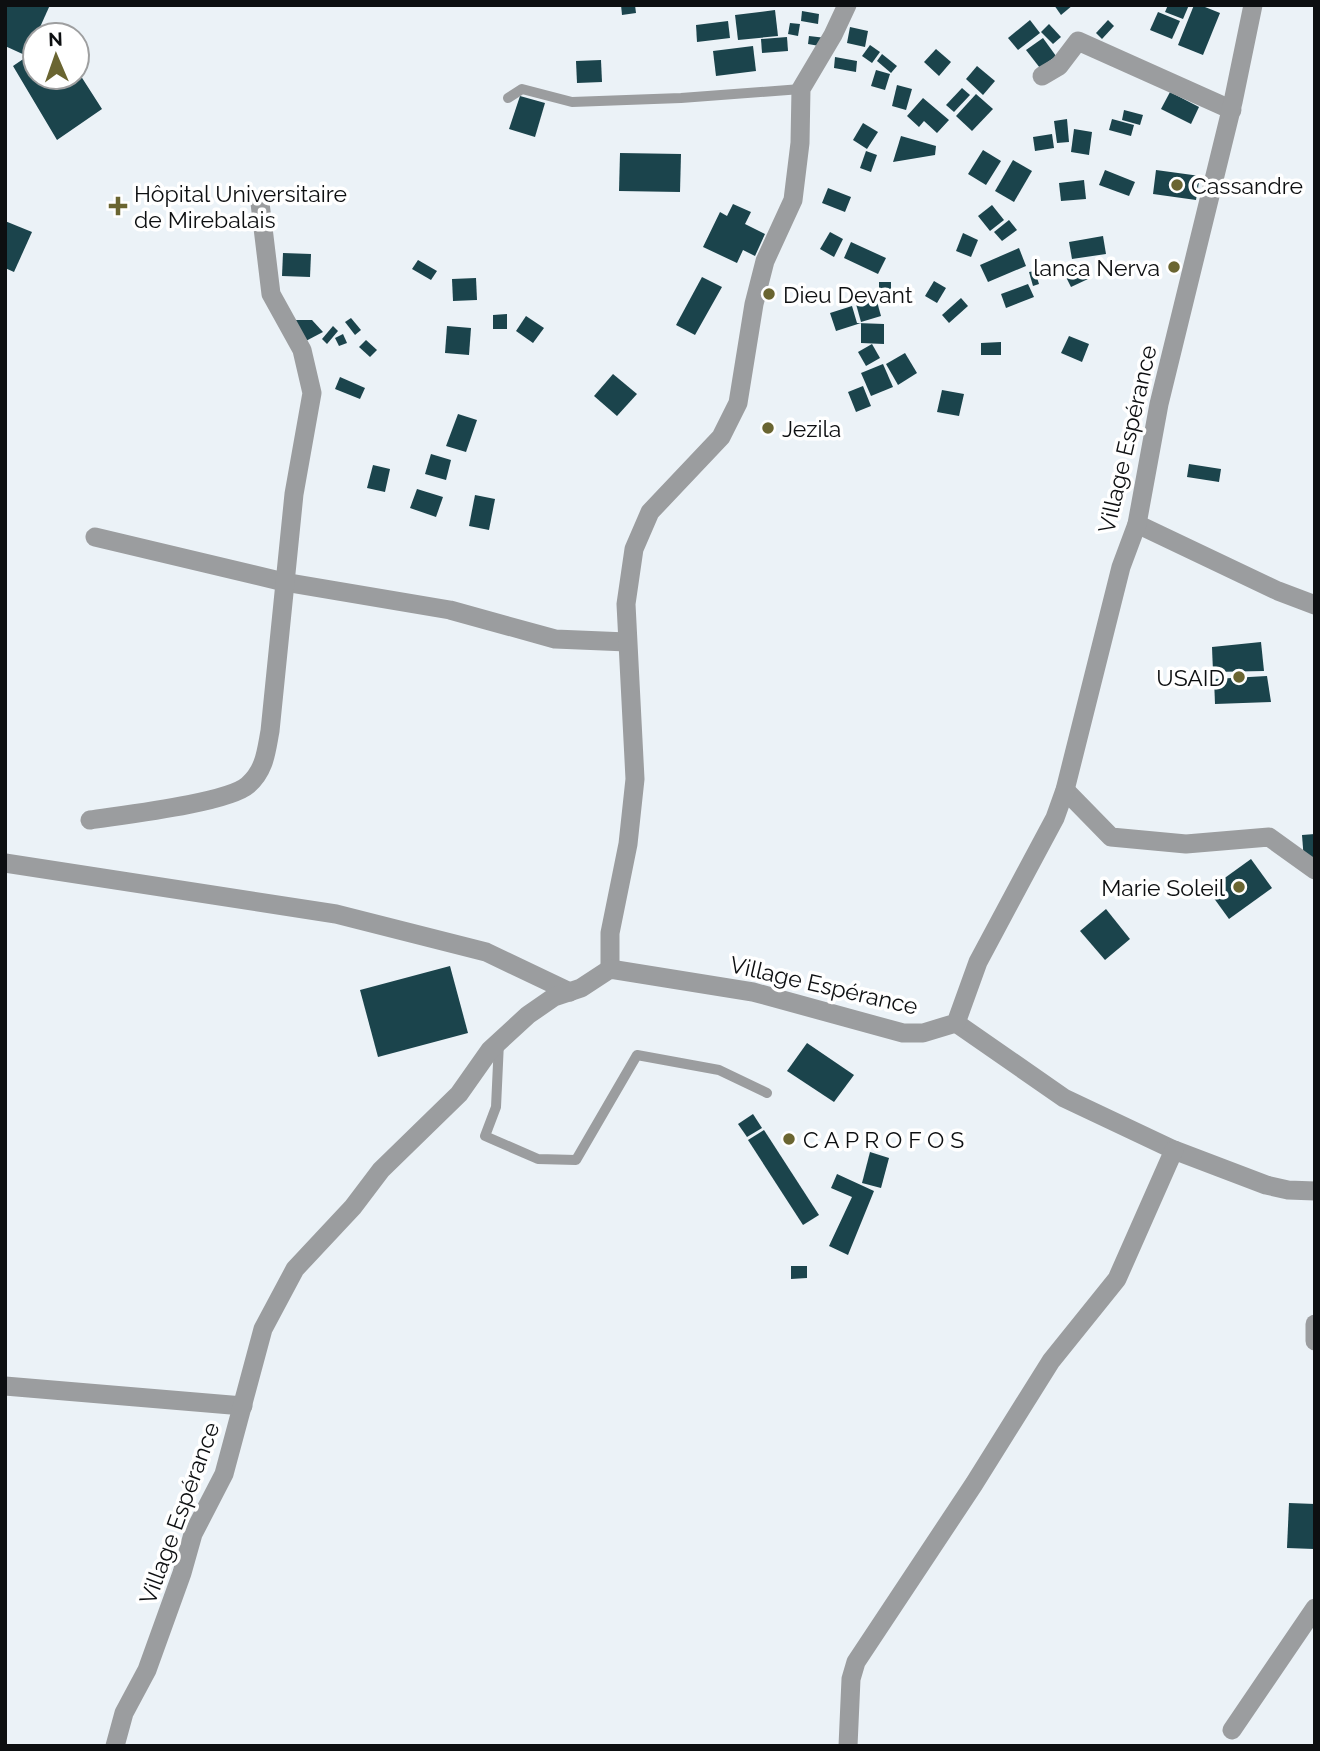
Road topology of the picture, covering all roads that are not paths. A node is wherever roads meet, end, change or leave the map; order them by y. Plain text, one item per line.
1 (847, 5) edge
2 (1253, 5) edge
3 (1042, 76) dead end
4 (801, 89) junction
5 (508, 99) dead end
6 (1231, 110) junction
7 (260, 203) dead end
8 (1137, 524) junction
9 (94, 537) dead end
10 (284, 582) junction
11 (1315, 605) edge
12 (627, 642) junction
13 (1065, 790) junction
14 (90, 820) dead end
15 (5, 863) edge
16 (1315, 870) edge
17 (610, 969) junction
18 (570, 992) junction
19 (956, 1023) junction
20 (499, 1042) junction
21 (767, 1093) dead end
22 (1174, 1150) junction
23 (1315, 1191) edge
24 (1315, 1324) edge
25 (1315, 1341) edge
26 (5, 1386) edge
27 (243, 1405) junction
28 (1315, 1608) edge
29 (124, 1713) junction
30 (1232, 1730) dead end
31 (115, 1746) edge
32 (129, 1746) edge
33 (848, 1746) edge

1 - 4 street
2 - 6 street, Village Espérance
3 - 6 street
4 - 5 lane
4 - 12 street
6 - 8 street, Village Espérance
7 - 10 street
8 - 11 street
8 - 13 street, Village Espérance
9 - 10 street
10 - 12 street
10 - 14 street
12 - 17 street
13 - 16 street
13 - 19 street, Village Espérance
15 - 18 street
17 - 18 street, Village Espérance
17 - 19 street, Village Espérance
18 - 20 street, Village Espérance
19 - 22 street
20 - 21 lane
20 - 27 street, Village Espérance
22 - 23 street
22 - 33 street
24 - 25 street
26 - 27 street
27 - 29 street, Village Espérance
28 - 30 street
29 - 31 street, Village Espérance
29 - 32 street

